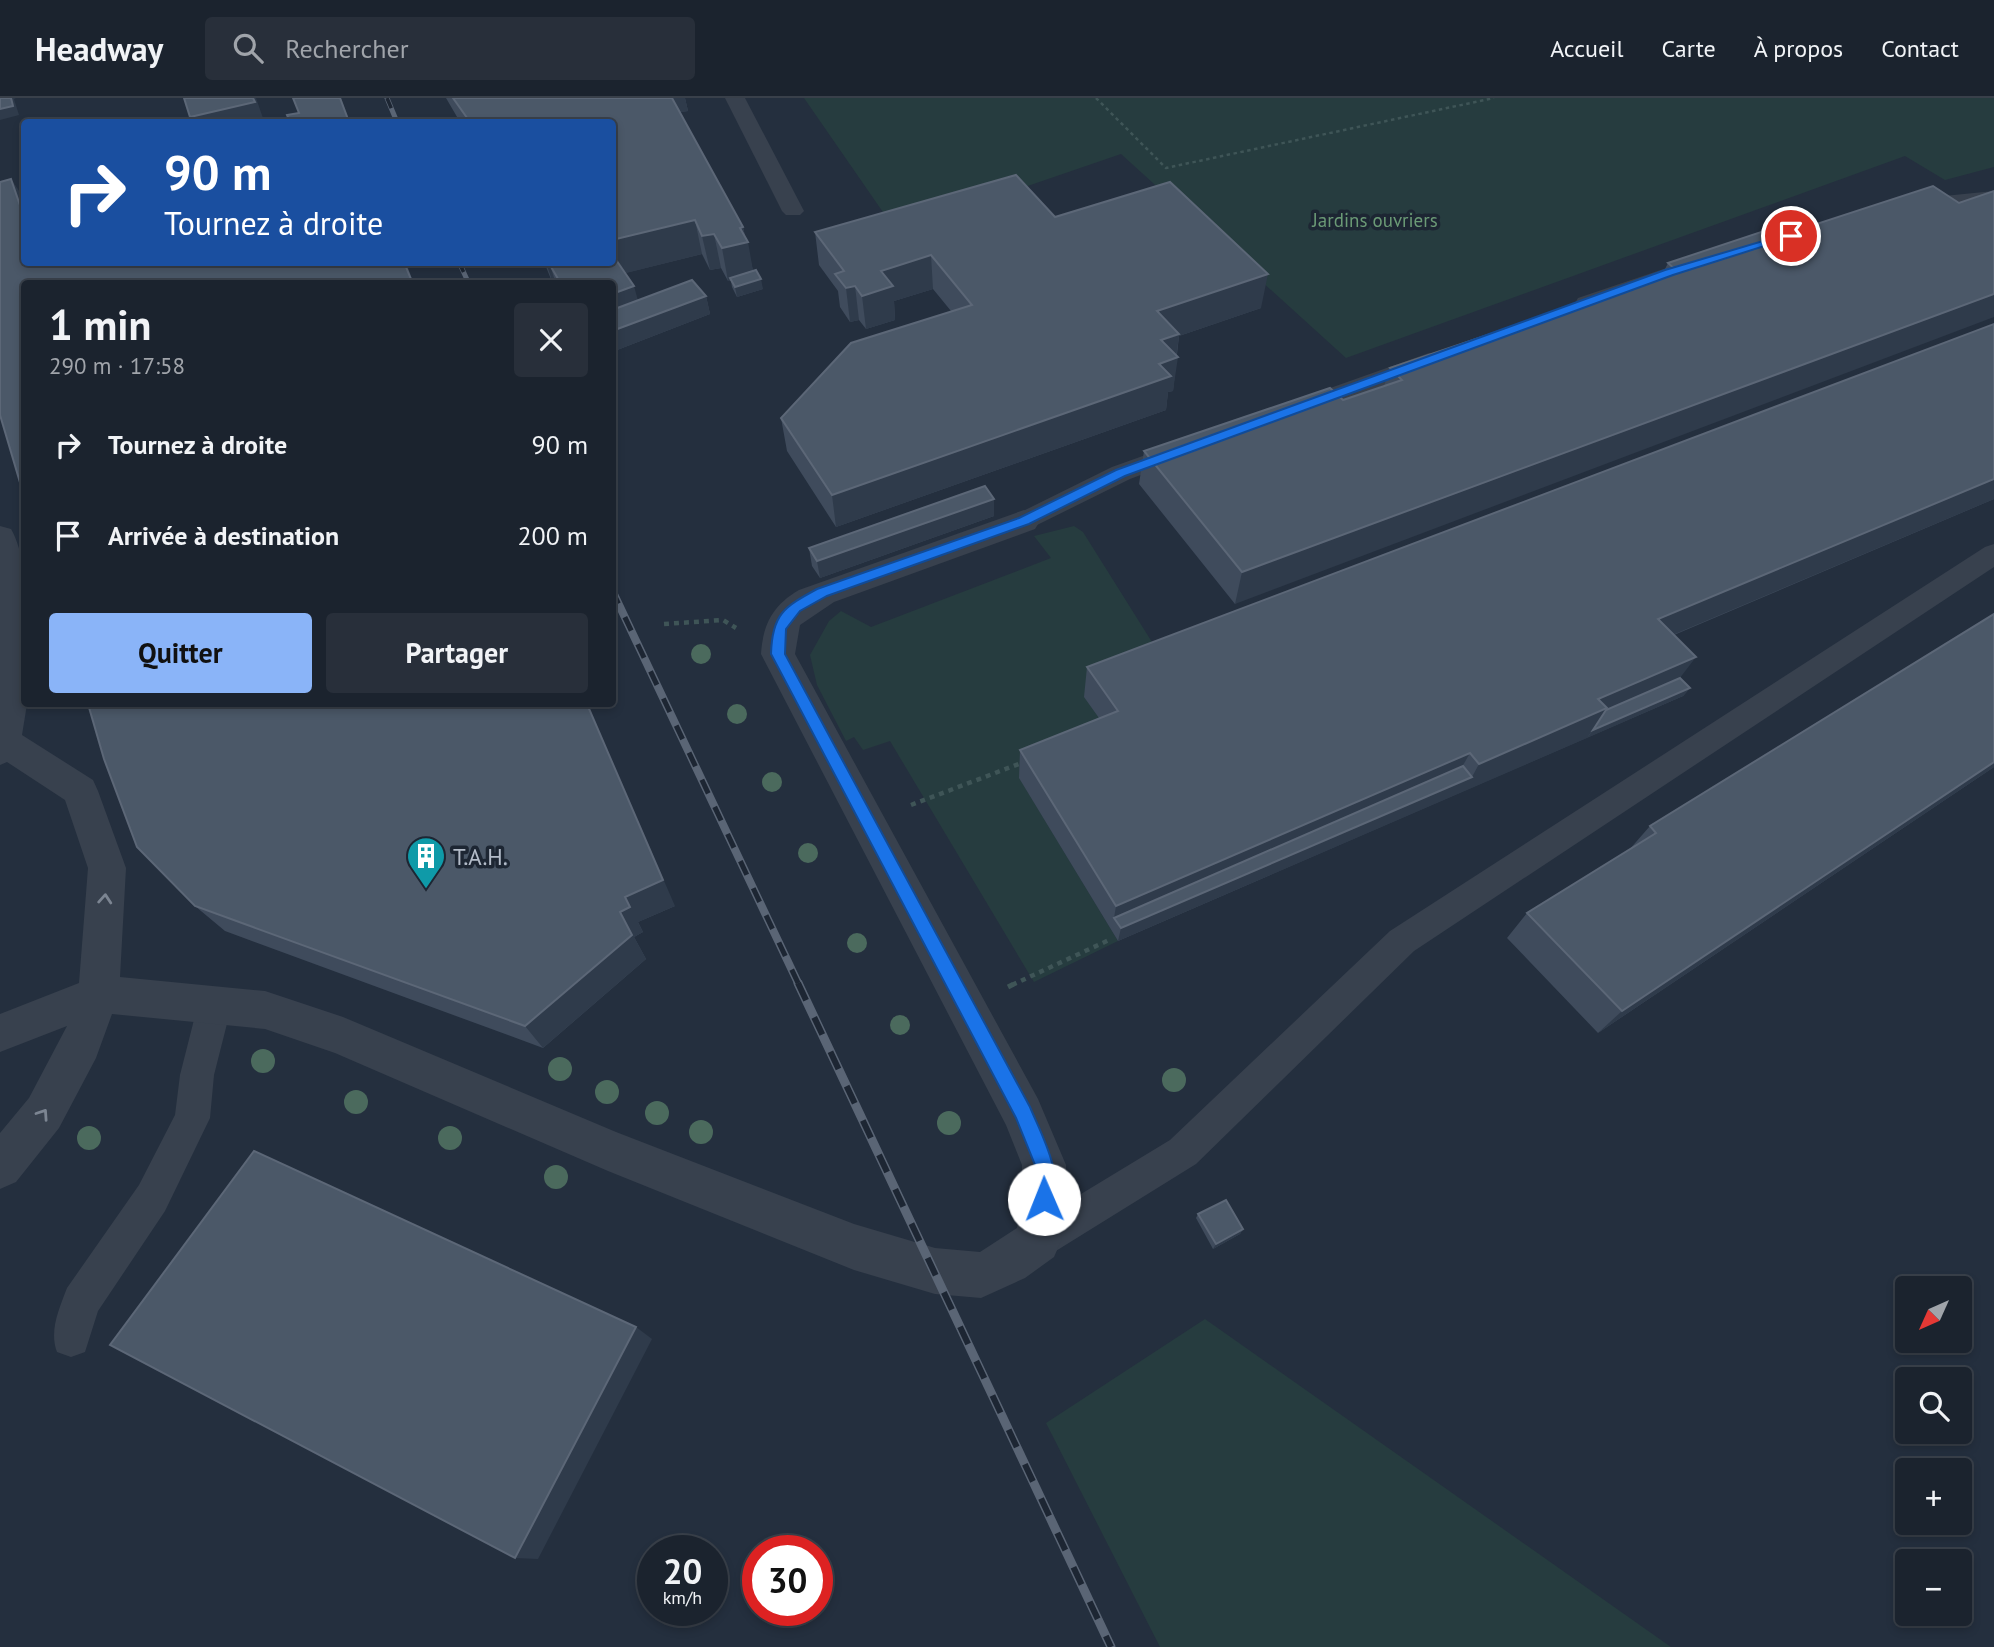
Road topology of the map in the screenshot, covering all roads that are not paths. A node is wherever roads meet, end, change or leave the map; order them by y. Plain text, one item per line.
1 (734, 98) edge
2 (1994, 197) edge
3 (1889, 208) edge
4 (793, 211) dead end
5 (1720, 257) edge
6 (1564, 311) edge
7 (1447, 354) edge
8 (1277, 416) edge
9 (1199, 444) edge
10 (1024, 521) joint
11 (0, 537) edge
12 (1994, 554) edge
13 (1, 745) edge
14 (99, 994) junction
15 (215, 1004) junction
16 (0, 1032) edge
17 (0, 1167) edge
18 (1038, 1241) junction
19 (71, 1338) dead end

1 - 4 lane
2 - 3 lane
5 - 6 lane
7 - 8 lane
9 - 10 lane
10 - 18 street
11 - 13 street
12 - 18 lane
14 -> 13 street
14 - 15 street
14 - 16 street
17 -> 14 street
15 - 18 street
15 - 19 lane

